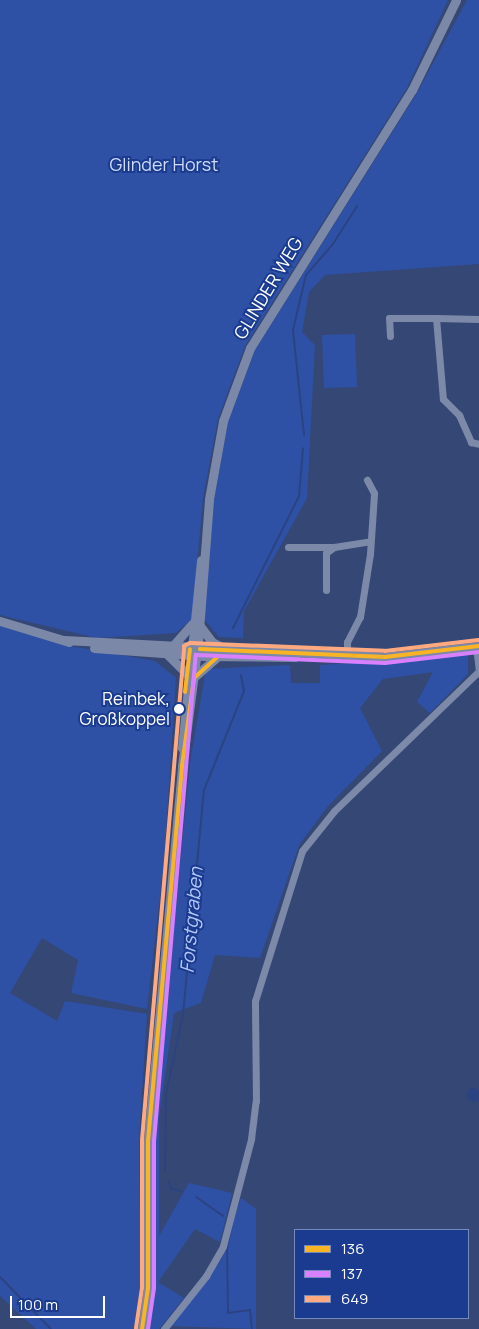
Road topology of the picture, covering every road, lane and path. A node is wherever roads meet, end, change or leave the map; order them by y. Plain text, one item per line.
1 (456, 0) edge
2 (436, 318) junction
3 (479, 319) edge
4 (390, 336) dead end
5 (479, 444) edge
6 (367, 480) dead end
7 (370, 541) junction
8 (288, 546) dead end
9 (334, 547) junction
10 (326, 590) dead end
11 (0, 621) edge
12 (197, 623) junction
13 (478, 646) edge
14 (230, 650) junction
15 (168, 651) junction
16 (193, 652) junction
17 (304, 655) junction
18 (346, 656) junction
19 (217, 657) junction
20 (191, 676) junction
21 (142, 1329) edge
22 (164, 1329) edge

1 - 12 main road, GLINDER WEG
2 - 3 street
2 - 4 street
2 - 5 street
6 - 7 street
7 - 9 street
7 - 18 street
8 - 9 street
9 - 10 street
11 - 15 main road
12 - 14 main road
12 - 15 main road
12 - 16 main road, GLINDER WEG
13 - 18 main road
13 - 22 street
14 - 16 main road
14 - 17 main road
15 - 16 main road
15 - 20 main road
16 - 19 main road
16 - 20 main road, GLINDER WEG
17 - 18 main road
17 - 19 main road
19 - 20 main road
20 - 21 main road, GLINDER WEG

